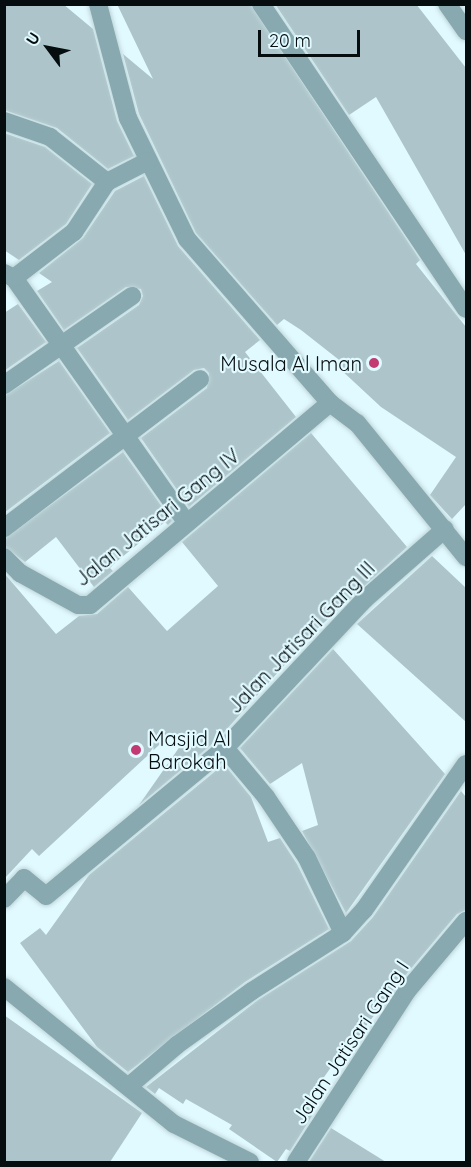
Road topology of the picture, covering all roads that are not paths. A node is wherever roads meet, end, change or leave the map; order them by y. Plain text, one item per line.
1 (98, 4) edge
2 (261, 4) edge
3 (447, 4) edge
4 (466, 31) edge
5 (4, 121) edge
6 (148, 161) junction
7 (107, 182) junction
8 (9, 275) edge
9 (132, 296) dead end
10 (466, 309) edge
11 (60, 348) junction
12 (200, 379) dead end
13 (4, 386) edge
14 (330, 403) junction
15 (124, 438) junction
16 (186, 522) junction
17 (4, 528) edge
18 (445, 529) junction
19 (4, 557) edge
20 (466, 557) edge
21 (225, 748) junction
22 (466, 764) edge
23 (4, 899) edge
24 (466, 921) edge
25 (343, 933) junction
26 (4, 987) edge
27 (129, 1086) junction
28 (250, 1162) edge
29 (296, 1162) edge

1 - 6 street
2 - 10 street
3 - 4 street
5 - 7 street
6 - 7 street
6 - 14 street
7 - 8 street
8 - 11 street
9 - 11 street
11 - 13 street
11 - 15 street
12 - 15 street
14 - 16 street, Jalan Jatisari Gang IV
14 - 18 street
15 - 16 street
15 - 17 street
16 - 19 street, Jalan Jatisari Gang IV
18 - 20 street
18 - 21 street, Jalan Jatisari Gang III
21 - 23 street, Jalan Jatisari Gang III
21 - 25 street
22 - 25 street
24 - 29 street, Jalan Jatisari Gang I
25 - 27 street
26 - 27 street
27 - 28 street

